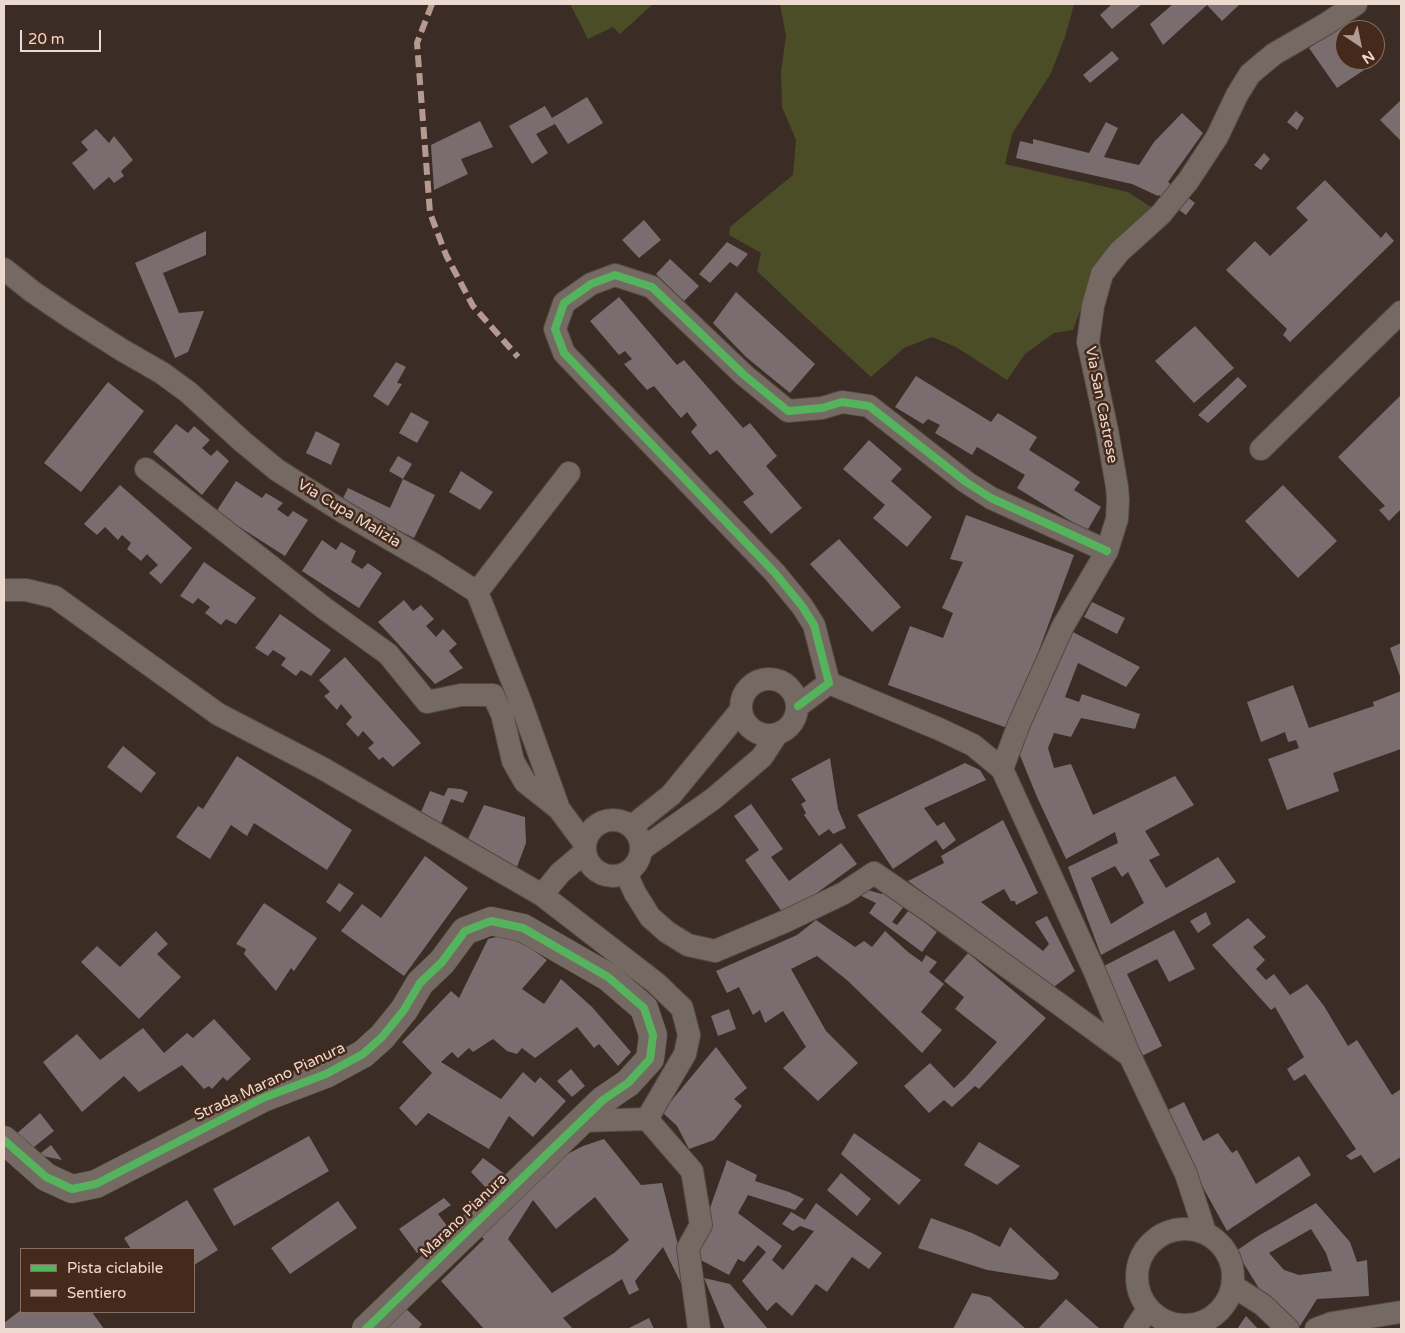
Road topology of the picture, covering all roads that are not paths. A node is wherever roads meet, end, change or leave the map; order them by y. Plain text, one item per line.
1 (1356, 4) edge
2 (4, 269) edge
3 (1401, 312) edge
4 (1261, 450) dead end
5 (146, 469) dead end
6 (569, 473) dead end
7 (1106, 551) junction
8 (4, 590) edge
9 (477, 592) junction
10 (829, 683) junction
11 (798, 706) junction
12 (741, 710) junction
13 (777, 734) junction
14 (1002, 769) junction
15 (559, 809) junction
16 (632, 826) junction
17 (585, 848) junction
18 (642, 849) junction
19 (626, 873) junction
20 (542, 895) junction
21 (1130, 1056) junction
22 (647, 1119) junction
23 (581, 1122) junction
24 (4, 1140) edge
25 (1205, 1232) junction
26 (1233, 1286) junction
27 (1148, 1308) junction
28 (1401, 1312) edge
29 (1220, 1320) edge
30 (366, 1329) edge
31 (699, 1329) edge
32 (1135, 1329) edge
33 (1288, 1329) edge
34 (1316, 1329) edge

1 - 7 street, Via San Castrese
2 - 9 street, Via Cupa Malizia
3 - 4 street
5 - 15 street
6 - 9 street
7 - 10 street
7 - 14 street, Via San Castrese
8 - 20 street
9 - 15 street
10 - 11 street
10 - 14 street
11 - 12 street
11 - 13 street
12 - 13 street
12 - 16 street
13 - 18 street
14 - 21 street
15 - 17 street
16 - 17 street
16 - 18 street
17 - 19 street
17 - 20 street
18 - 19 street
19 - 21 street
20 - 22 street
21 - 25 street
22 - 23 street
22 - 31 street
23 - 24 street, Strada Marano Pianura
23 - 30 street, Marano Pianura
25 - 26 street
25 - 27 street
26 - 29 street
26 - 33 street
27 - 29 street
27 - 32 street
28 - 34 street

